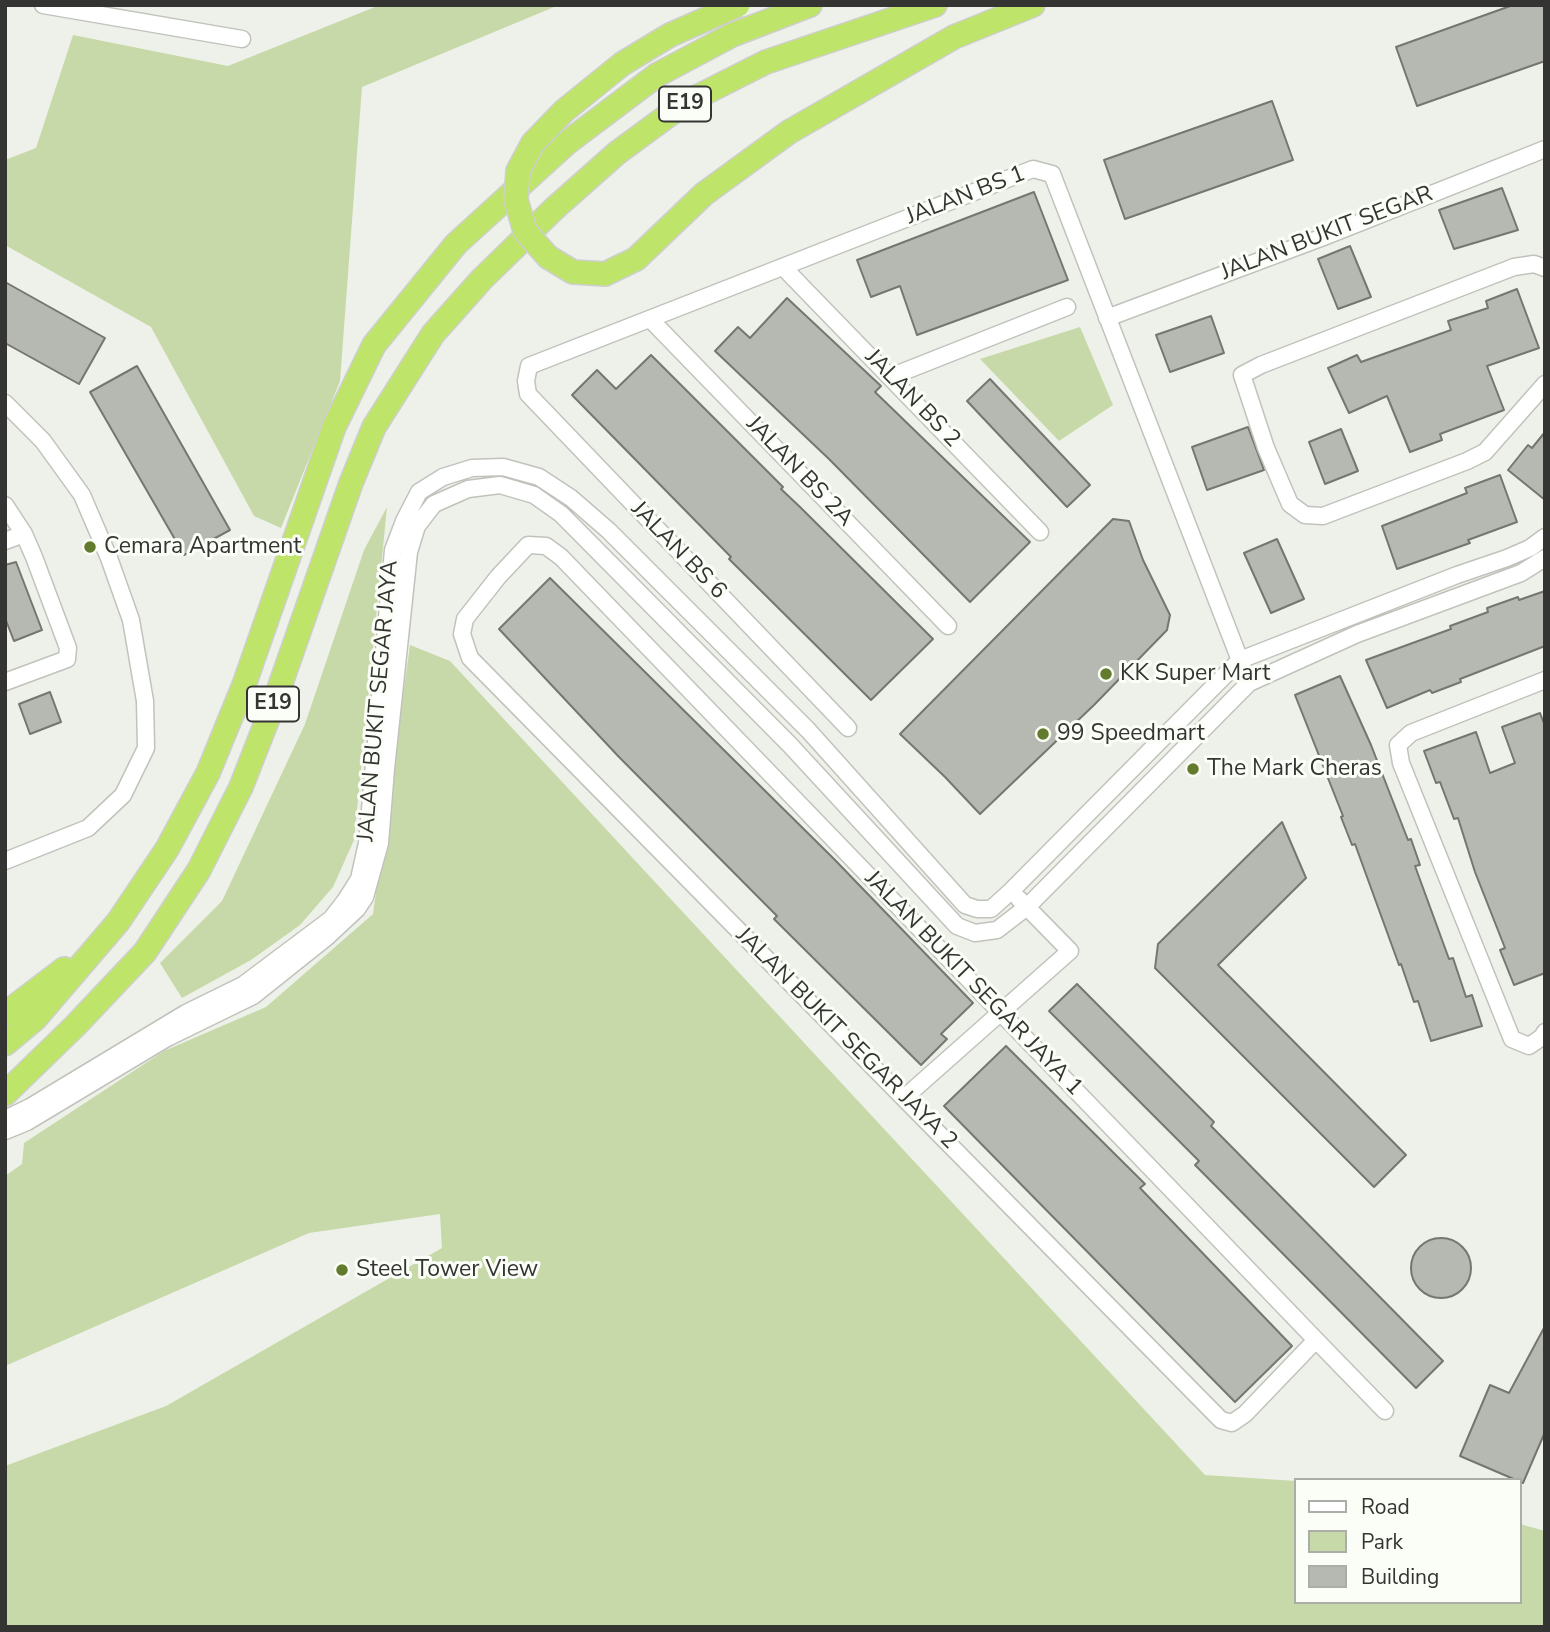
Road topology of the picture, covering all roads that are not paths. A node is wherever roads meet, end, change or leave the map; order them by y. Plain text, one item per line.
1 (43, 5) edge
2 (738, 5) edge
3 (810, 5) edge
4 (935, 5) edge
5 (1033, 5) edge
6 (242, 39) dead end
7 (1545, 149) edge
8 (783, 267) junction
9 (1545, 268) edge
10 (1067, 307) dead end
11 (1107, 318) junction
12 (650, 319) junction
13 (529, 366) joint
14 (890, 377) junction
15 (1545, 384) edge
16 (5, 403) edge
17 (5, 505) edge
18 (1040, 532) dead end
19 (24, 534) junction
20 (1545, 537) edge
21 (5, 541) edge
22 (1545, 558) edge
23 (948, 626) dead end
24 (470, 658) joint
25 (1240, 660) junction
26 (1545, 680) edge
27 (5, 682) edge
28 (1249, 683) junction
29 (848, 728) dead end
30 (5, 861) edge
31 (1011, 891) junction
32 (1027, 907) junction
33 (118, 922) junction
34 (1000, 1013) junction
35 (5, 1014) edge
36 (1545, 1032) edge
37 (5, 1044) edge
38 (5, 1094) edge
39 (904, 1098) junction
40 (5, 1119) edge
41 (5, 1131) edge
42 (1316, 1340) junction
43 (1385, 1411) dead end

1 - 6 street
2 - 5 highway, bridge
3 - 33 highway, E19
4 - 38 highway, E19
7 - 11 street, JALAN BUKIT SEGAR
8 - 11 street, JALAN BS 1
8 - 12 street, JALAN BS 1
8 - 14 street, JALAN BS 2
9 - 15 street
10 - 14 street
11 - 25 street, JALAN BS 1
12 - 13 street, JALAN BS 1
12 - 23 street, JALAN BS 2A
13 - 29 street, JALAN BS 6
14 - 18 street, JALAN BS 2
16 - 30 street
17 - 19 street
19 - 21 street
19 - 27 street
20 - 25 street
22 - 28 street
24 - 34 street, JALAN BUKIT SEGAR JAYA 1
24 - 39 street, JALAN BUKIT SEGAR JAYA 2
25 - 28 street, JALAN BS 1
25 - 31 street
26 - 36 street
28 - 32 street
31 - 32 street
31 - 40 street, JALAN BUKIT SEGAR JAYA
32 - 34 street
32 - 41 street, JALAN BUKIT SEGAR JAYA
33 - 35 highway
33 - 37 highway, E19
34 - 39 street
34 - 42 street, JALAN BUKIT SEGAR JAYA 1
39 - 42 street, JALAN BUKIT SEGAR JAYA 2
42 - 43 street, JALAN BUKIT SEGAR JAYA 1

